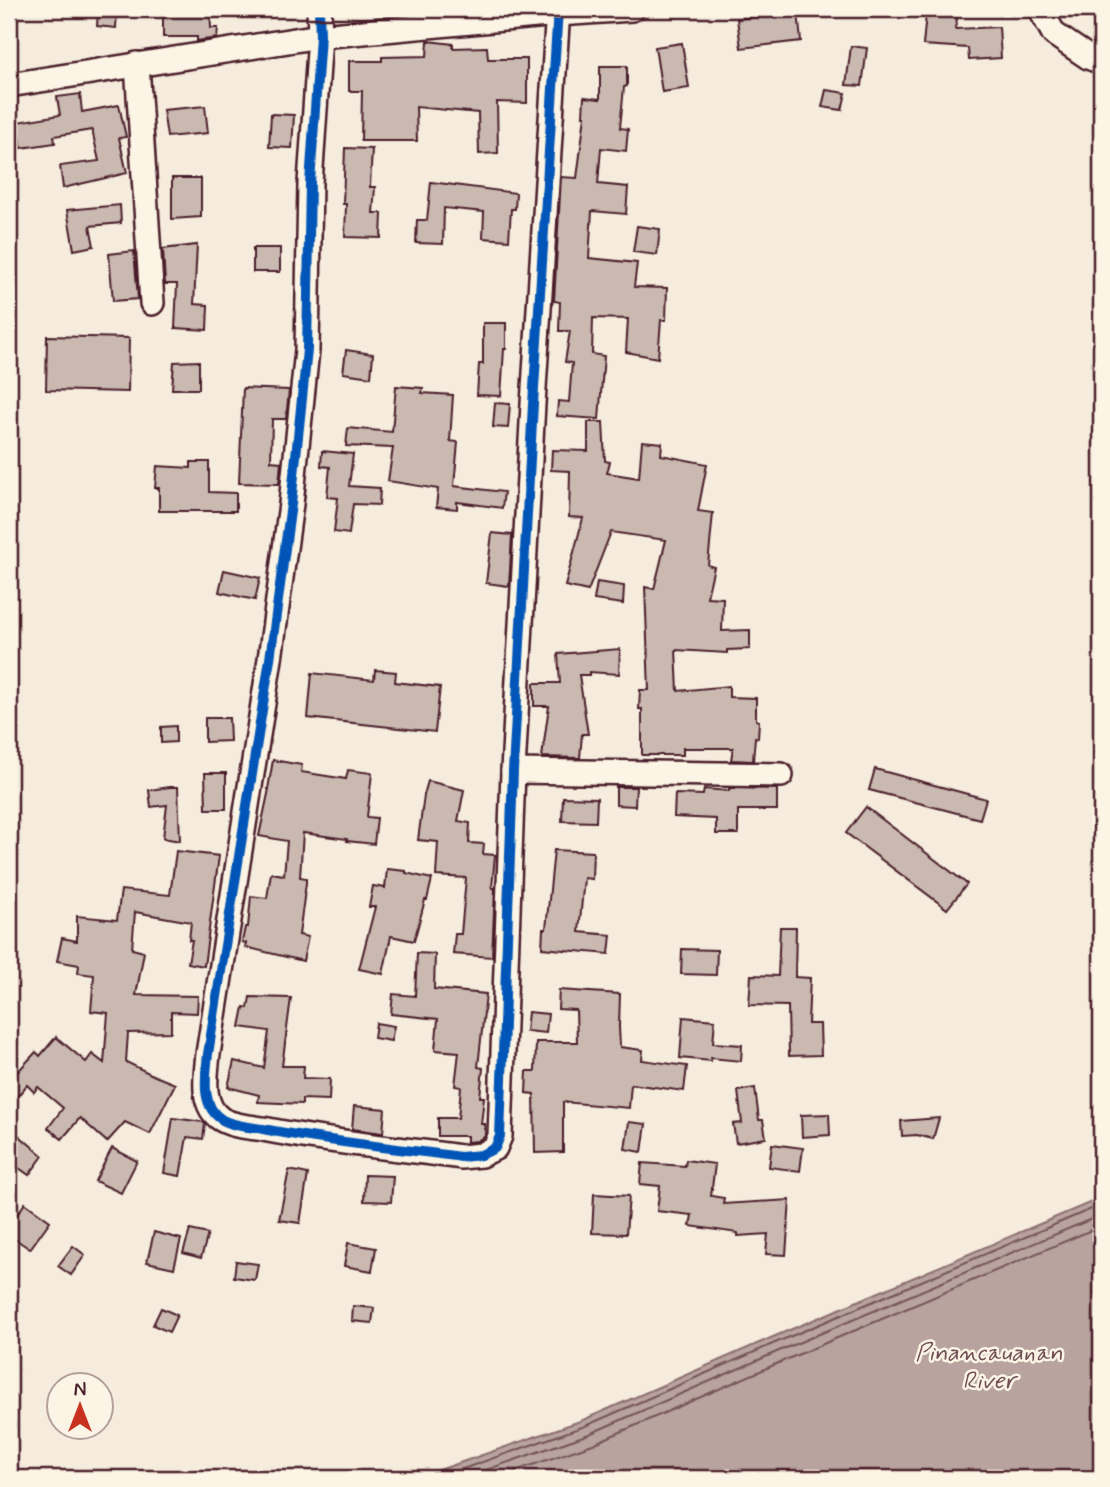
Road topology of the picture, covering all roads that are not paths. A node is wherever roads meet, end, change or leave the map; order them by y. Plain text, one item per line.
1 (319, 9) edge
2 (632, 9) edge
3 (1040, 9) edge
4 (558, 11) edge
5 (320, 36) junction
6 (1101, 62) edge
7 (137, 64) junction
8 (9, 85) edge
9 (152, 303) dead end
10 (513, 771) junction
11 (781, 775) dead end

1 - 5 street
2 - 4 street
3 - 6 street
4 - 5 street
4 - 10 street
5 - 7 street
5 - 10 street
7 - 8 street
7 - 9 street
10 - 11 street

